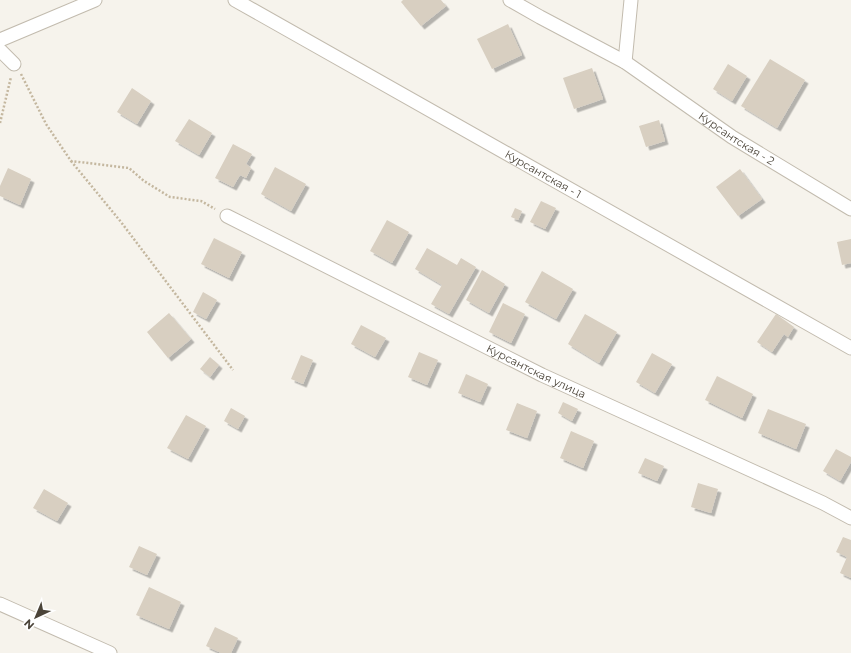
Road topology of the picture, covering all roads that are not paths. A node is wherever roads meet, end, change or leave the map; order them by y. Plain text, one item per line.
1 (95, 0) edge
2 (235, 0) edge
3 (510, 0) edge
4 (631, 0) edge
5 (0, 40) edge
6 (0, 50) edge
7 (625, 62) junction
8 (14, 64) road end
9 (851, 209) edge
10 (227, 216) road end
11 (851, 348) edge
12 (851, 518) edge
13 (0, 604) edge
14 (110, 653) edge

1 - 5 street
2 - 11 street, Курсантская - 1
3 - 7 street, Курсантская - 2
4 - 7 street
6 - 8 street
7 - 9 street, Курсантская - 2
10 - 12 street, Курсантская улица
13 - 14 street

